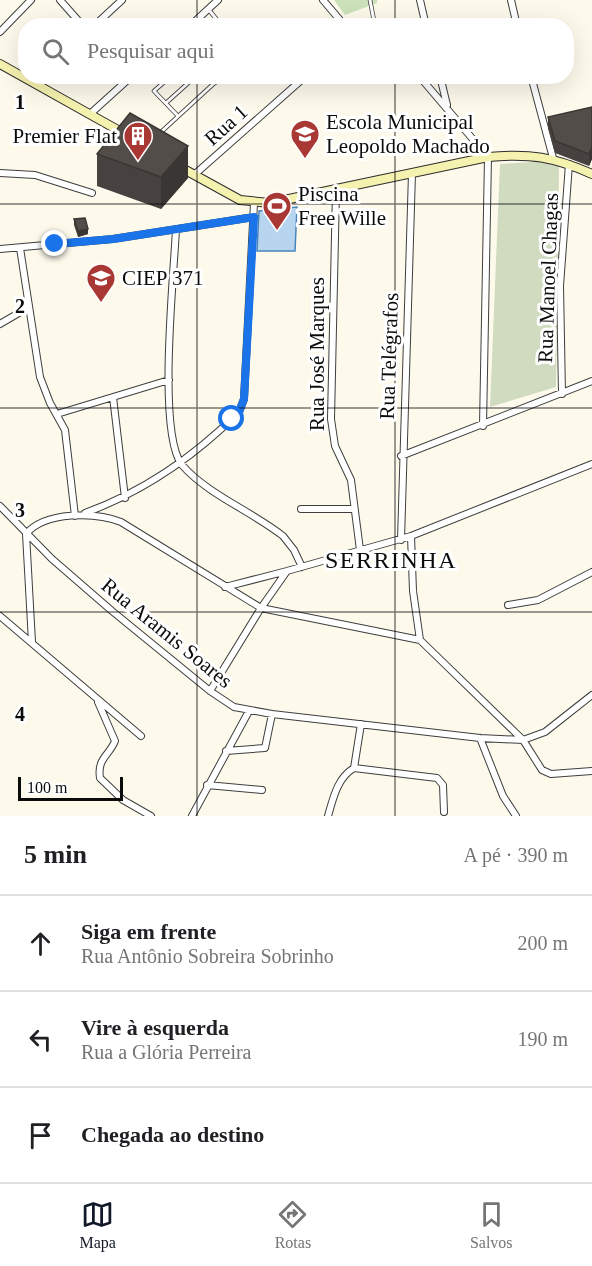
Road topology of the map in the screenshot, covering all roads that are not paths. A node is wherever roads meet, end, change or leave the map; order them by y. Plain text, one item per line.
1 (31, 0) edge
2 (60, 0) edge
3 (122, 0) edge
4 (218, 0) edge
5 (323, 0) edge
6 (370, 0) edge
7 (420, 0) edge
8 (511, 0) edge
9 (208, 9) junction
10 (76, 18) edge
11 (103, 18) edge
12 (198, 18) edge
13 (215, 18) edge
14 (338, 18) edge
15 (373, 18) edge
16 (424, 18) edge
17 (515, 18) edge
18 (0, 32) edge
19 (0, 64) edge
20 (18, 74) edge
21 (36, 84) edge
22 (122, 84) edge
23 (162, 84) edge
24 (187, 84) edge
25 (214, 84) edge
26 (297, 84) edge
27 (426, 84) edge
28 (441, 84) edge
29 (533, 84) edge
30 (166, 104) junction
31 (448, 107) junction
32 (90, 114) junction
33 (178, 116) junction
34 (154, 139) edge
35 (134, 140) edge
36 (488, 157) junction
37 (552, 158) junction
38 (174, 163) edge
39 (569, 164) junction
40 (412, 172) junction
41 (0, 173) edge
42 (592, 174) edge
43 (195, 175) junction
44 (336, 190) junction
45 (92, 193) dead end
46 (254, 203) junction
47 (254, 217) junction
48 (176, 229) junction
49 (20, 248) junction
50 (0, 249) edge
51 (29, 307) junction
52 (0, 324) edge
53 (169, 380) junction
54 (592, 381) edge
55 (562, 394) junction
56 (113, 397) junction
57 (57, 414) junction
58 (483, 426) junction
59 (401, 456) junction
60 (180, 462) junction
61 (592, 464) edge
62 (125, 498) junction
63 (0, 506) edge
64 (301, 509) dead end
65 (354, 509) junction
66 (79, 515) junction
67 (26, 534) junction
68 (411, 536) junction
69 (401, 540) junction
70 (360, 550) junction
71 (302, 567) junction
72 (287, 571) junction
73 (592, 572) edge
74 (225, 587) junction
75 (508, 605) dead end
76 (261, 608) junction
77 (0, 616) edge
78 (420, 640) junction
79 (32, 642) junction
80 (210, 692) junction
81 (592, 695) edge
82 (95, 697) junction
83 (249, 711) junction
84 (272, 714) junction
85 (361, 724) junction
86 (141, 736) dead end
87 (480, 738) junction
88 (523, 740) junction
89 (226, 751) junction
90 (354, 768) junction
91 (592, 771) edge
92 (207, 784) junction
93 (262, 790) dead end
94 (444, 812) dead end
95 (151, 816) edge
96 (192, 816) edge
97 (328, 816) edge
98 (516, 816) edge

1 - 18 street
2 - 10 street
3 - 11 street
4 - 9 street
5 - 14 street
6 - 15 lane
7 - 16 street
8 - 17 street
9 - 12 street
9 - 13 lane
19 - 20 main road
21 - 32 main road
22 - 32 street
23 - 30 lane
24 - 30 lane
25 - 33 lane
26 - 43 street, Rua 1
27 - 31 street
28 - 31 street
29 - 37 street
30 - 33 lane
31 - 36 street
32 - 35 main road
33 - 34 lane
36 - 37 main road
36 - 40 main road
36 - 58 street
37 - 39 main road
38 - 43 main road
39 - 42 main road
39 - 55 street, Rua Manoel Chagas
40 - 44 main road
40 - 59 street, Rua Telégrafos
41 - 45 street
43 - 46 main road
44 - 46 main road
44 - 65 street, Rua José Marques
46 - 47 street
47 - 48 street
47 - 60 street
48 - 49 street
48 - 53 street
49 - 50 street
49 - 51 street
51 - 52 street
51 - 57 street
53 - 56 street
53 - 60 street
54 - 55 street
55 - 58 street
56 - 57 street
56 - 62 street
57 - 66 street
58 - 59 street
59 - 69 street, Rua Telégrafos
60 - 62 street
60 - 71 street
61 - 68 street
62 - 66 street
63 - 67 street, Rua Aramis Soares
64 - 65 street
65 - 70 street, Rua José Marques
66 - 67 street
66 - 74 street
67 - 79 street
67 - 80 street, Rua Aramis Soares
68 - 69 street
68 - 78 street
69 - 70 street
70 - 71 street
71 - 72 street
72 - 74 street
72 - 76 street
73 - 75 street
74 - 76 street
76 - 78 street
76 - 80 street
77 - 79 street
78 - 88 street
79 - 82 street
80 - 83 street, Rua Aramis Soares
81 - 88 street
82 - 86 street
82 - 95 street
83 - 84 street, Rua Aramis Soares
83 - 89 street
84 - 85 street, Rua Aramis Soares
84 - 89 street
85 - 87 street, Rua Aramis Soares
85 - 90 street
87 - 88 street, Rua Aramis Soares
87 - 98 street
88 - 91 street
89 - 92 street
90 - 94 street
90 - 97 street
92 - 93 street
92 - 96 street

